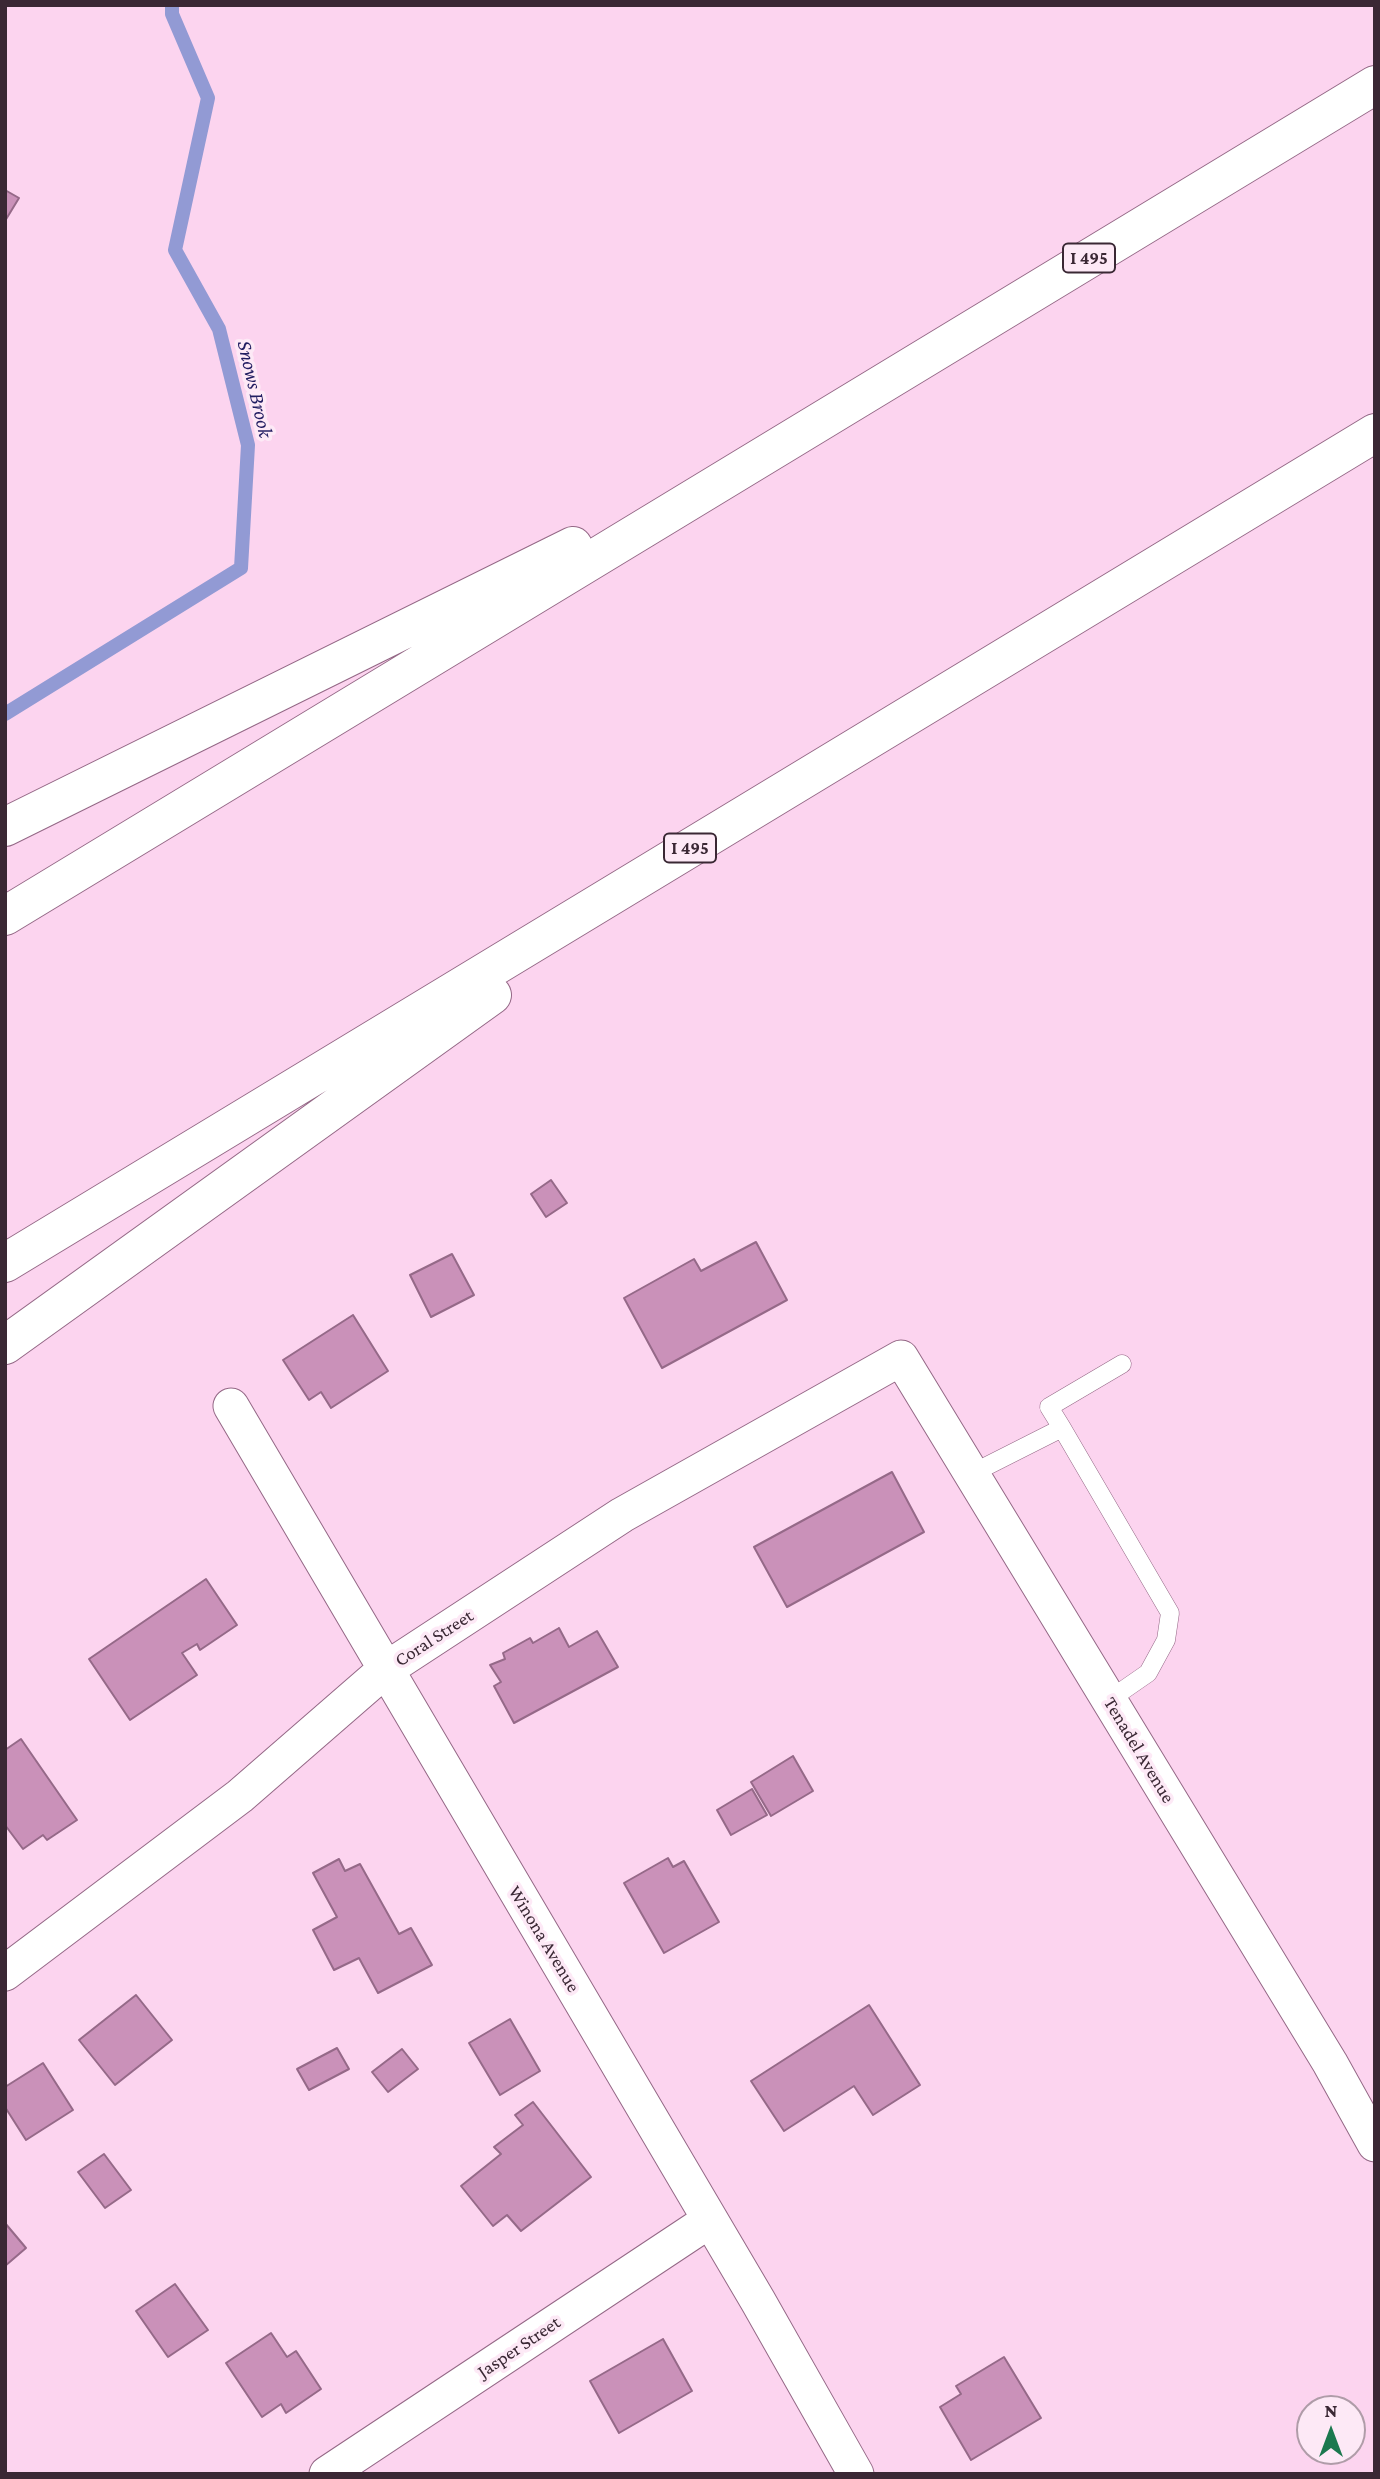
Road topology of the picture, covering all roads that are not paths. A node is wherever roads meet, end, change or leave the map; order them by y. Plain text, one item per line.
1 (1375, 85) edge
2 (804, 432) junction
3 (1375, 433) edge
4 (5, 827) edge
5 (724, 828) junction
6 (5, 916) edge
7 (5, 1263) edge
8 (5, 1345) edge
9 (901, 1358) joint
10 (1122, 1364) dead end
11 (231, 1406) dead end
12 (1062, 1428) junction
13 (971, 1474) junction
14 (385, 1671) junction
15 (1109, 1700) junction
16 (5, 1973) edge
17 (1375, 2144) edge
18 (710, 2220) junction
19 (327, 2474) edge
20 (856, 2474) edge

1 - 2 highway, I 495
2 - 4 highway
2 - 6 highway, I 495
3 - 5 highway, I 495
5 - 7 highway, I 495
5 - 8 highway
9 - 13 street, Tenadel Avenue
9 - 14 street, Coral Street
10 - 12 lane
11 - 14 street, Winona Avenue
12 - 13 lane
12 - 15 lane
13 - 15 street, Tenadel Avenue
14 - 16 street, Coral Street
14 - 18 street, Winona Avenue
15 - 17 street, Tenadel Avenue
18 - 19 street, Jasper Street
18 - 20 street, Winona Avenue

